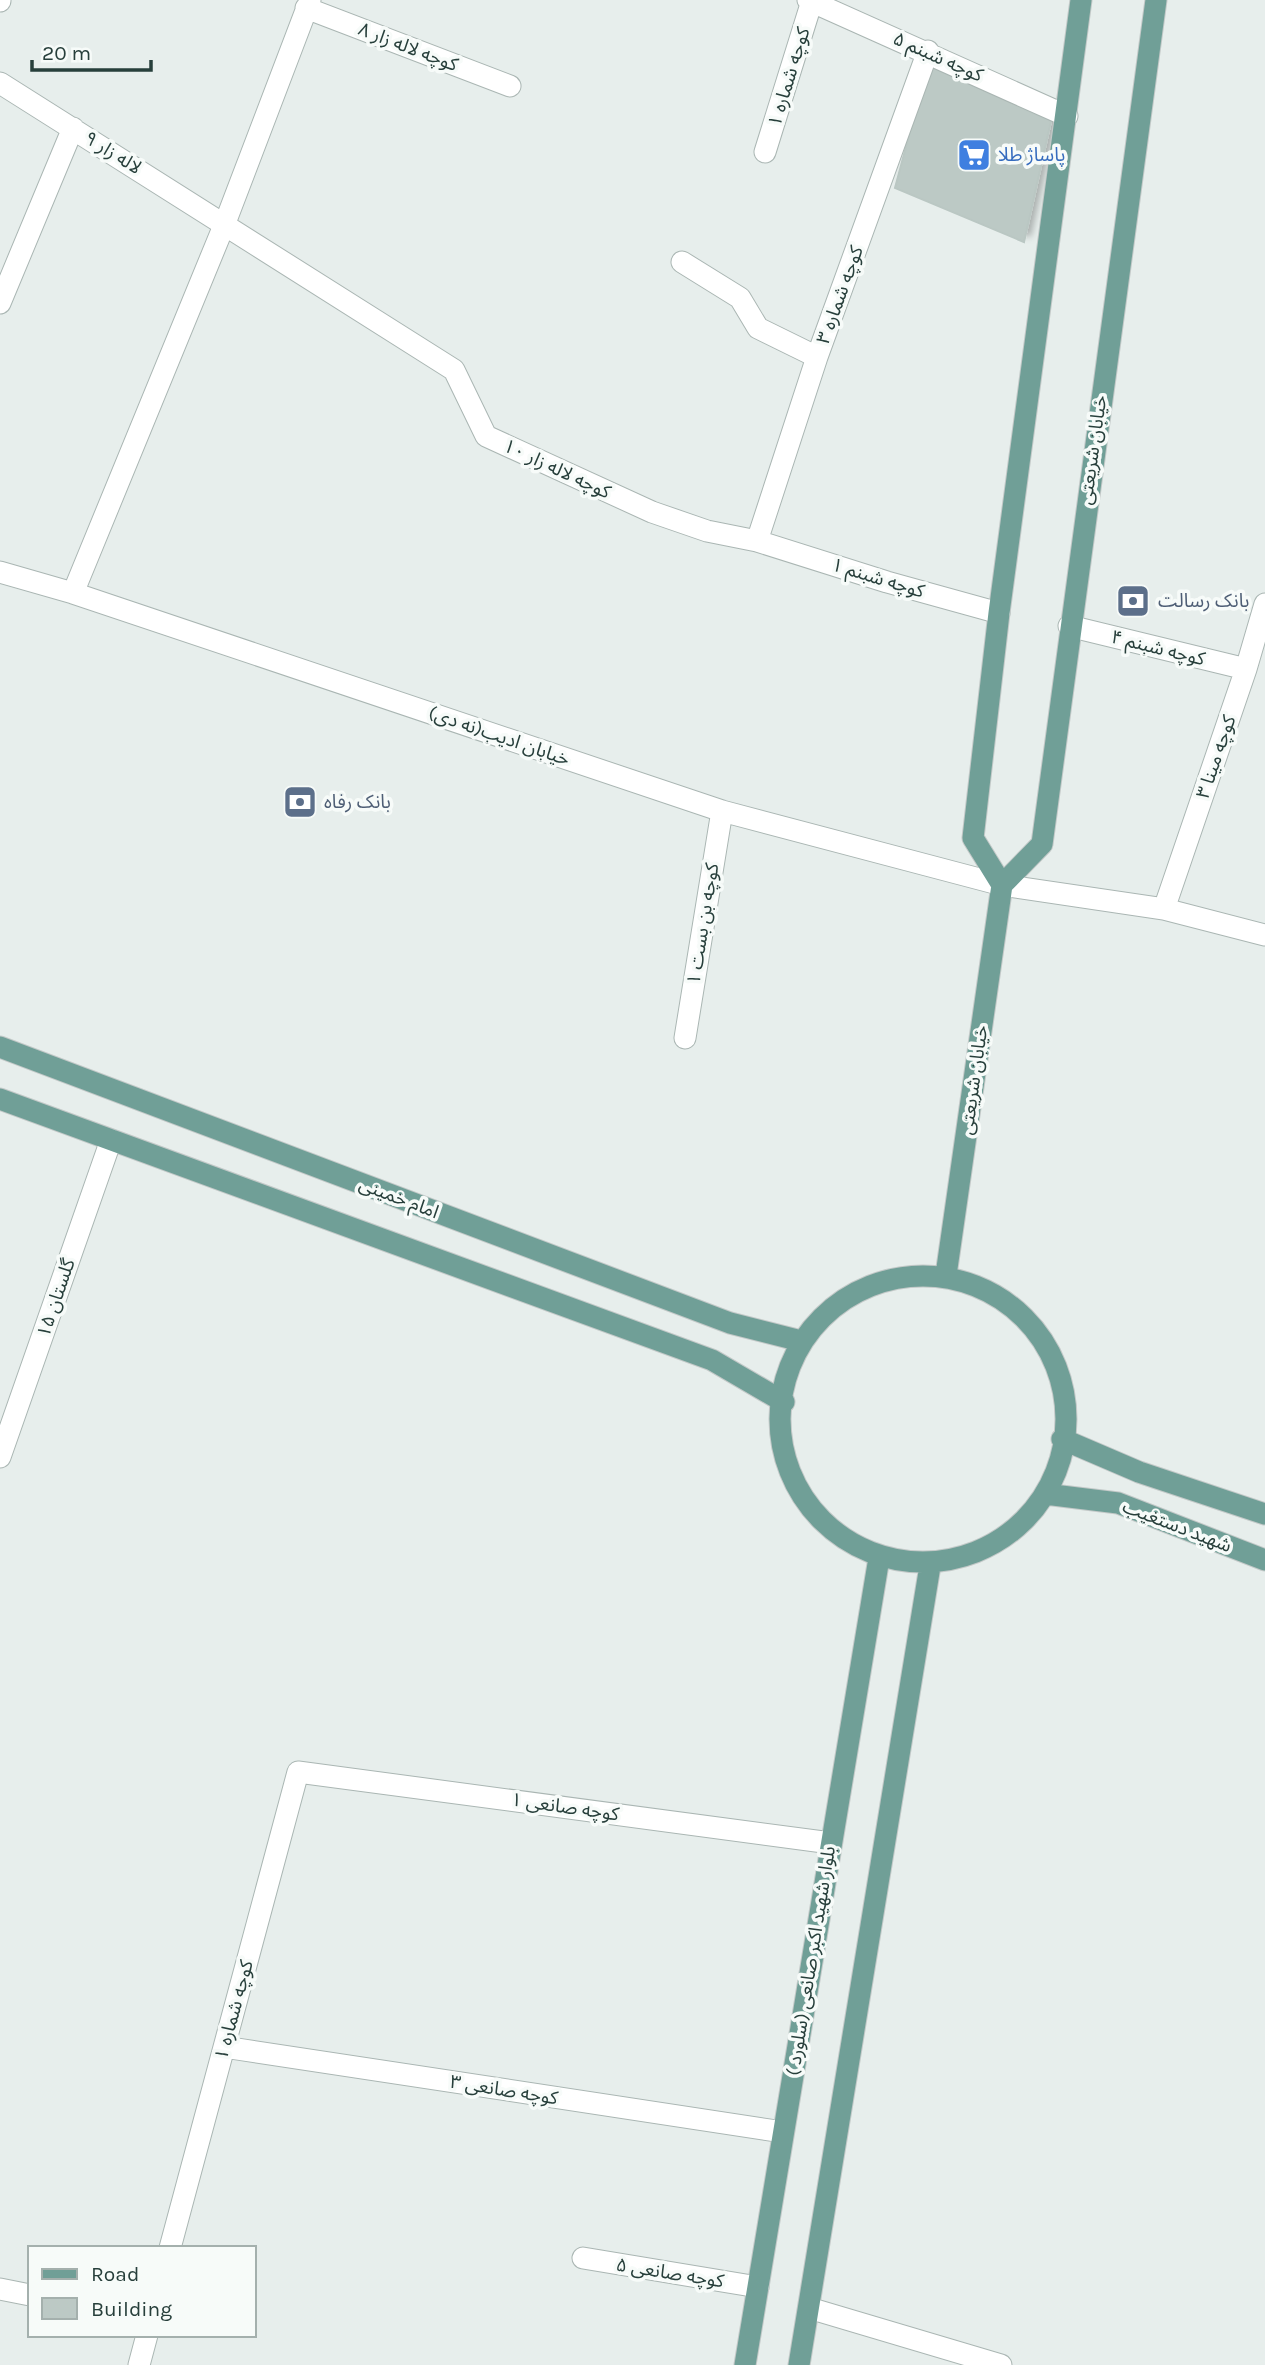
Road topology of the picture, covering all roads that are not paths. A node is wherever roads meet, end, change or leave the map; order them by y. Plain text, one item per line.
1 (1081, 0) edge
2 (1156, 0) edge
3 (810, 1) edge
4 (308, 4) edge
5 (928, 51) junction
6 (0, 83) edge
7 (510, 86) dead end
8 (1068, 116) junction
9 (73, 128) junction
10 (765, 152) dead end
11 (225, 223) junction
12 (682, 262) dead end
13 (0, 303) edge
14 (817, 357) junction
15 (757, 541) junction
16 (0, 572) edge
17 (73, 593) junction
18 (1265, 604) edge
19 (999, 613) junction
20 (1069, 626) junction
21 (1246, 669) junction
22 (722, 811) junction
23 (1002, 885) junction
24 (1164, 909) junction
25 (1265, 936) edge
26 (685, 1038) dead end
27 (0, 1047) edge
28 (0, 1099) edge
29 (111, 1140) junction
30 (946, 1275) junction
31 (801, 1341) junction
32 (784, 1402) junction
33 (1062, 1439) junction
34 (0, 1457) edge
35 (1045, 1494) junction
36 (1265, 1514) edge
37 (879, 1558) junction
38 (1265, 1560) edge
39 (930, 1566) junction
40 (298, 1772) joint
41 (831, 1843) junction
42 (224, 2047) junction
43 (783, 2132) junction
44 (171, 2246) edge
45 (583, 2258) dead end
46 (758, 2287) junction
47 (0, 2289) edge
48 (28, 2295) edge
49 (809, 2308) junction
50 (146, 2337) edge
51 (139, 2365) edge
52 (745, 2365) edge
53 (799, 2365) edge
54 (1000, 2365) edge

1 - 8 main road
2 - 20 main road, خیابان شریعتی
3 - 5 street, کوچه شبنم ۵
3 - 10 street, کوچه شماره ۱
4 - 7 street, کوچه لاله زار ۸
4 - 11 street
5 - 8 street, کوچه شبنم ۵
5 - 14 street, کوچه شماره ۳
6 - 9 street, لاله زار ۹
8 - 19 main road
9 - 11 street, لاله زار ۹
9 - 13 street
11 - 15 street, کوچه لاله زار ۱۰
11 - 17 street
12 - 14 street
14 - 15 street, کوچه شماره ۳
15 - 19 street, کوچه شبنم ۱
16 - 17 street, خیابان ادیب(نه دی)
17 - 22 street, خیابان ادیب(نه دی)
18 - 21 street, کوچه مینا ۳
19 - 23 main road
20 - 21 street, کوچه شبنم ۴
20 - 23 main road, خیابان شریعتی
21 - 24 street, کوچه مینا ۳
22 - 23 street, خیابان ادیب(نه دی)
22 - 26 street, کوچه بن بست ۱
23 - 24 street, خیابان ادیب(نه دی)
23 - 30 main road, خیابان شریعتی
24 - 25 street, خیابان ادیب(نه دی)
27 - 31 main road, امام خمینی
28 - 29 main road
29 - 32 main road
29 - 34 street, گلستان ۱۵
30 - 31 main road
30 - 33 main road
31 - 32 main road
32 - 37 main road
33 - 35 main road
33 - 36 main road, شهید دستغیب
35 - 38 main road, شهید دستغیب
35 - 39 main road
37 - 39 main road
37 - 41 main road, بلوار شهید اکبر صانعی (سلورد )
39 - 49 main road
40 - 41 street, کوچه صانعی ۱
40 - 42 street, کوچه شماره ۱
41 - 43 main road, بلوار شهید اکبر صانعی (سلورد )
42 - 43 street, کوچه صانعی ۳
42 - 44 street, کوچه شماره ۱
43 - 46 main road, بلوار شهید اکبر صانعی (سلورد )
45 - 46 street, کوچه صانعی ۵
46 - 52 main road, بلوار شهید اکبر صانعی (سلورد )
47 - 48 street
49 - 53 main road
49 - 54 street
50 - 51 street

